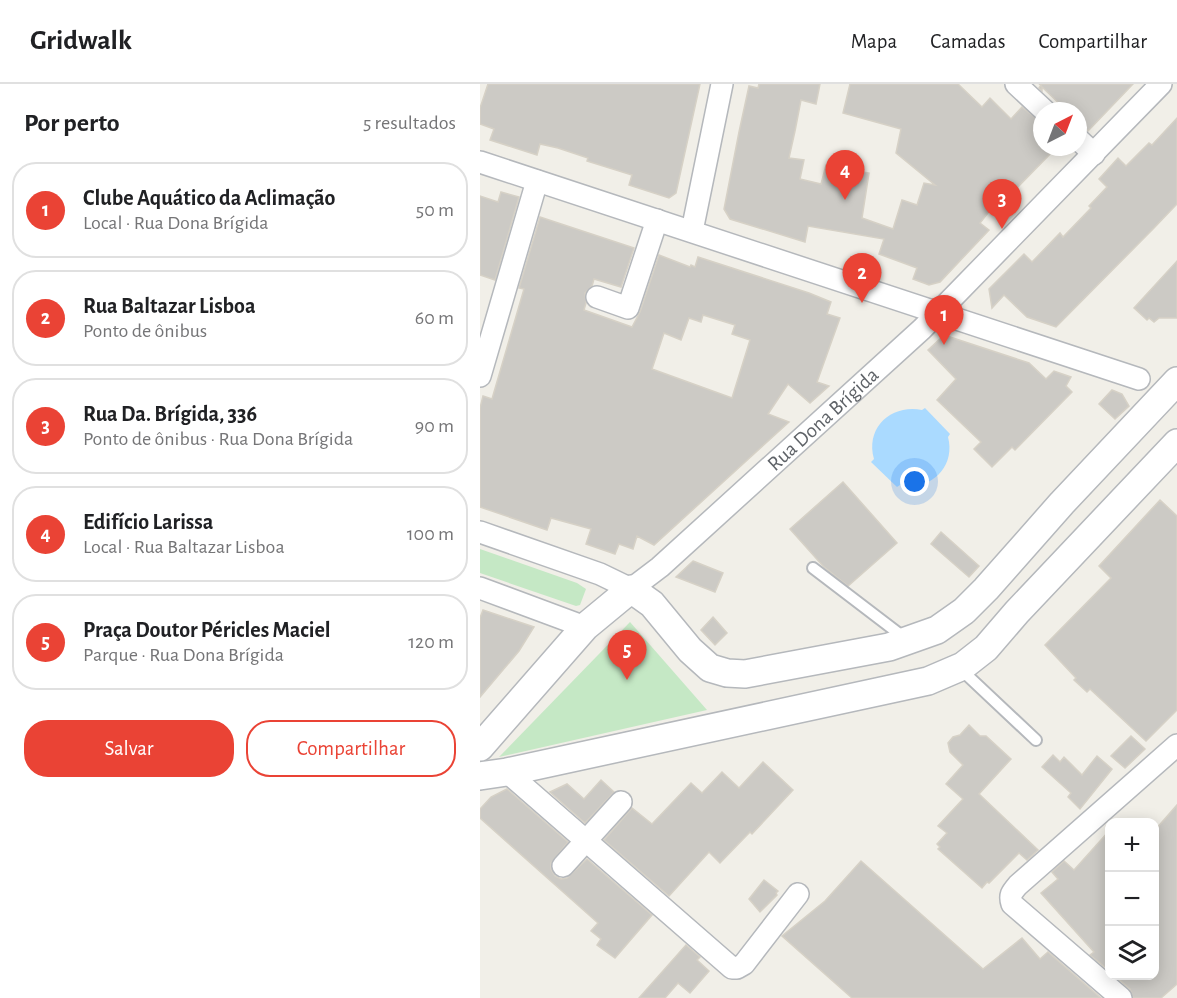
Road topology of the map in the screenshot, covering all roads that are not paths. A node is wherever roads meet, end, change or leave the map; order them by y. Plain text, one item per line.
1 (723, 84) edge
2 (1016, 84) edge
3 (1161, 84) edge
4 (1036, 102) edge
5 (1087, 147) edge
6 (1094, 154) junction
7 (480, 162) edge
8 (537, 181) junction
9 (657, 220) junction
10 (692, 231) junction
11 (597, 297) dead end
12 (939, 312) junction
13 (480, 376) edge
14 (1139, 379) dead end
15 (1177, 381) edge
16 (1177, 443) edge
17 (480, 532) edge
18 (813, 568) dead end
19 (480, 588) edge
20 (631, 589) junction
21 (585, 627) junction
22 (909, 641) junction
23 (963, 666) junction
24 (1036, 740) dead end
25 (1177, 745) edge
26 (480, 747) edge
27 (507, 772) junction
28 (480, 776) edge
29 (621, 802) dead end
30 (586, 841) junction
31 (563, 866) dead end
32 (798, 894) dead end
33 (1121, 998) edge

1 - 10 street
2 - 4 street
3 - 6 street, Rua Dona Brígida
5 - 6 street
6 - 12 street, Rua Dona Brígida
7 - 8 street
8 - 9 street
8 - 13 street
9 - 10 street
9 - 11 street
10 - 12 street
12 - 14 street
12 - 20 street, Rua Dona Brígida
15 - 22 street
16 - 23 street
17 - 20 street
18 - 22 lane
19 - 21 street
20 - 21 street, Rua Dona Brígida
20 - 22 street
21 - 26 street, Rua Dona Brígida
23 - 24 lane
23 - 27 street
25 - 33 street
27 - 28 street
27 - 30 street
29 - 30 street
30 - 31 street
30 - 32 street

